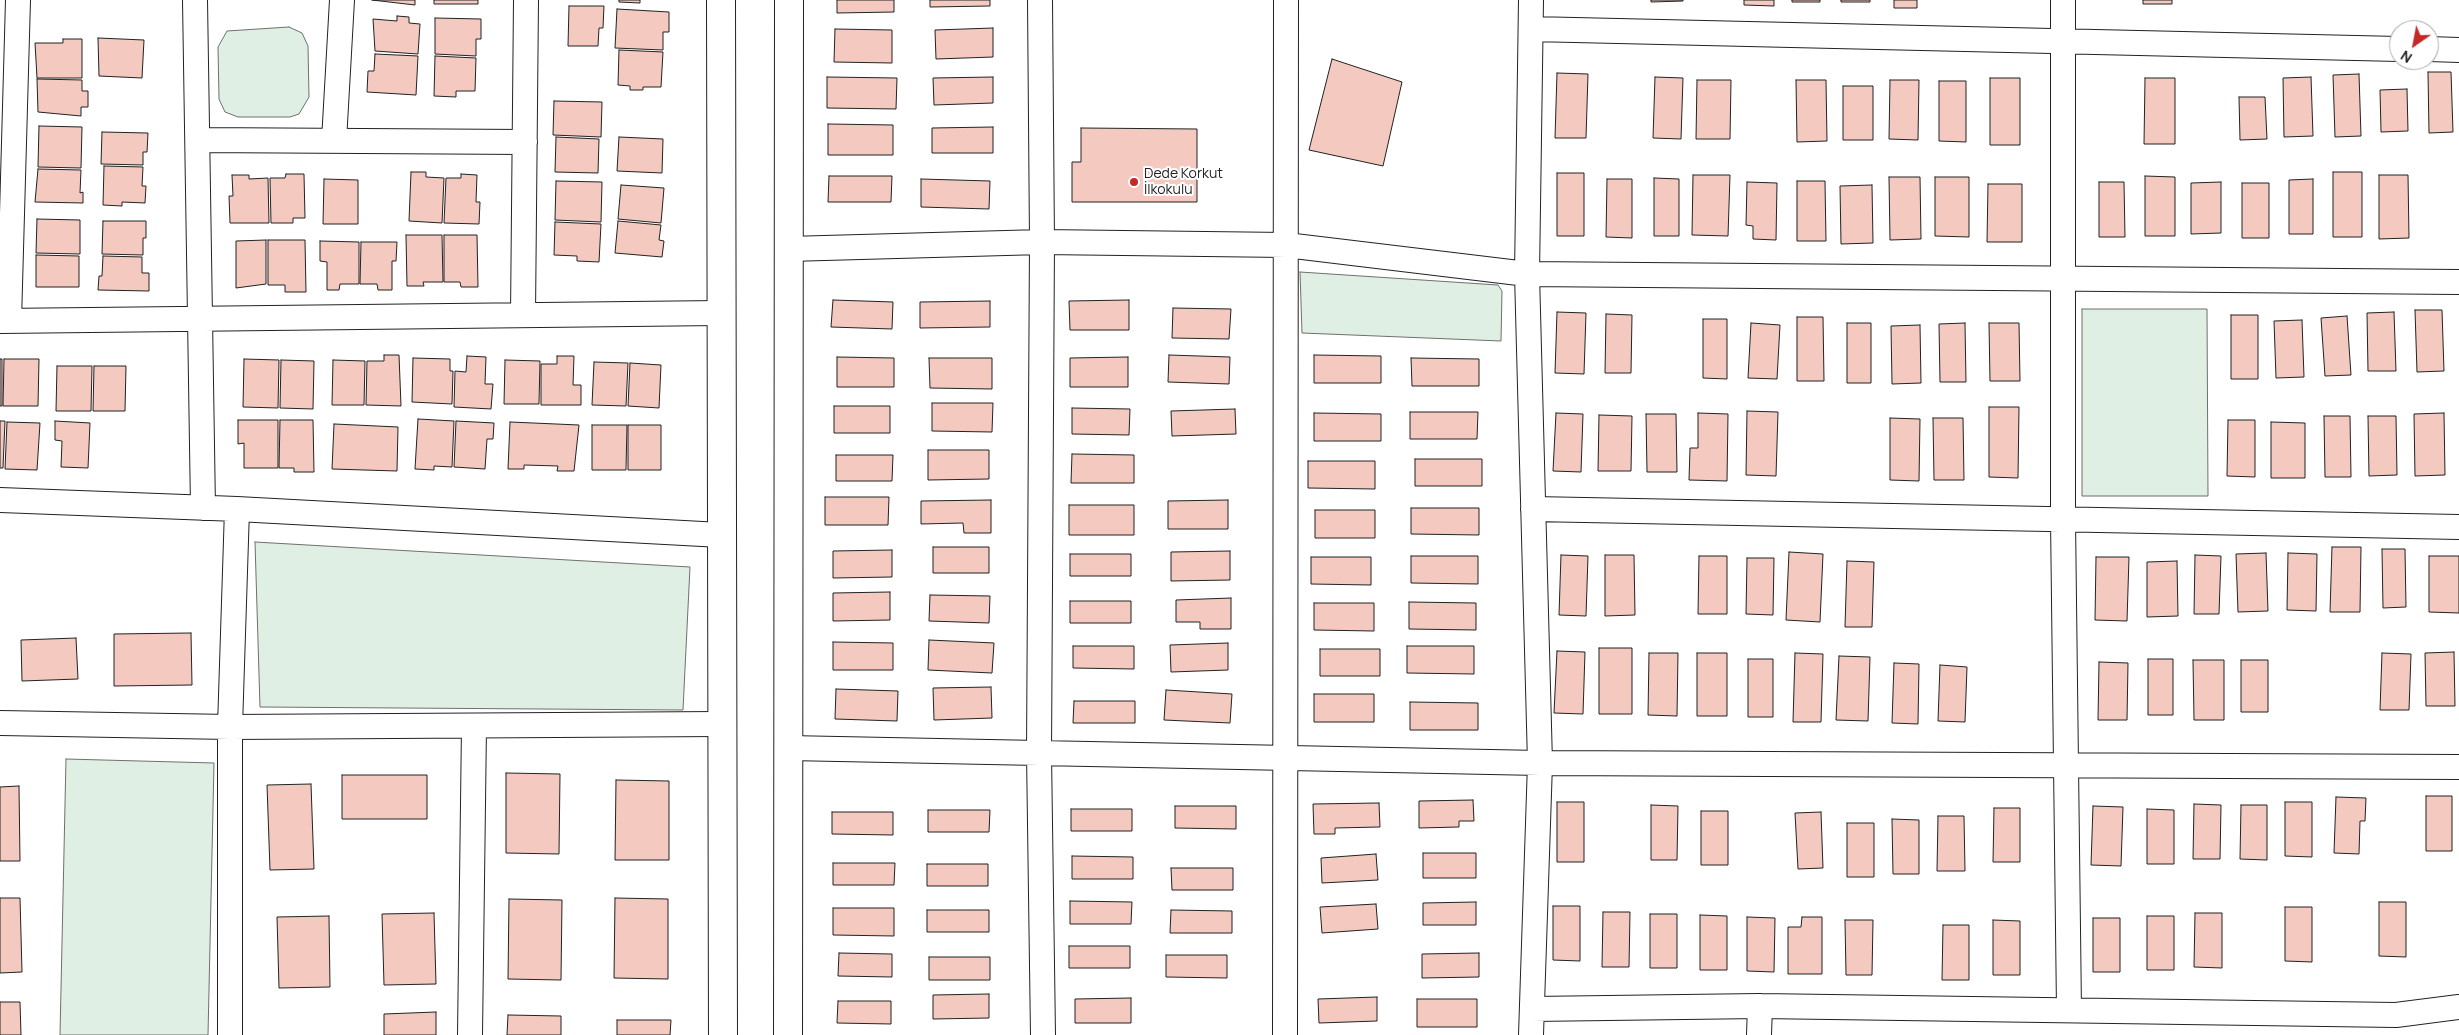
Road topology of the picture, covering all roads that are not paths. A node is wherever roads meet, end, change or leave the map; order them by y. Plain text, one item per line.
1 (18, 0) edge
2 (195, 0) edge
3 (342, 0) edge
4 (526, 0) edge
5 (721, 0) edge
6 (789, 0) edge
7 (1040, 0) edge
8 (1286, 0) edge
9 (1531, 0) edge
10 (2063, 0) edge
11 (1531, 29) junction
12 (2063, 41) junction
13 (2389, 49) edge
14 (2439, 49) edge
15 (2459, 50) edge
16 (198, 140) junction
17 (334, 141) junction
18 (525, 142) junction
19 (1042, 242) junction
20 (1286, 245) junction
21 (788, 249) junction
22 (1527, 274) junction
23 (2063, 279) junction
24 (2459, 282) edge
25 (720, 313) junction
26 (524, 315) junction
27 (201, 318) junction
28 (4, 321) edge
29 (0, 500) edge
30 (203, 508) junction
31 (237, 509) junction
32 (1533, 509) junction
33 (2063, 519) junction
34 (2459, 527) edge
35 (721, 535) junction
36 (0, 723) edge
37 (720, 724) junction
38 (474, 726) junction
39 (230, 727) junction
40 (788, 748) junction
41 (1039, 753) junction
42 (1285, 758) junction
43 (1540, 763) junction
44 (2066, 765) junction
45 (2459, 767) edge
46 (1760, 1006) junction
47 (2459, 1007) edge
48 (1532, 1008) junction
49 (2070, 1010) junction
50 (230, 1035) edge
51 (470, 1035) edge
52 (723, 1035) edge
53 (788, 1035) edge
54 (1043, 1035) edge
55 (1285, 1035) edge
56 (1531, 1035) edge
57 (1759, 1035) edge

1 - 28 street
2 - 16 street
3 - 17 street
4 - 18 street
5 - 25 street
6 - 21 street
7 - 19 street
8 - 20 street
9 - 11 street
10 - 12 street
11 - 12 street
11 - 22 street
12 - 13 street
12 - 23 street
14 - 15 street
16 - 17 street
16 - 27 street
17 - 18 street
18 - 26 street
19 - 20 street
19 - 21 street
19 - 41 street
20 - 22 street
20 - 42 street
21 - 40 street
22 - 23 street
22 - 32 street
23 - 24 street
23 - 33 street
25 - 26 street
25 - 35 street
26 - 27 street
27 - 28 street
27 - 30 street
29 - 30 street
30 - 31 street
31 - 35 street
31 - 39 street
32 - 33 street
32 - 43 street
33 - 34 street
33 - 44 street
35 - 37 street
36 - 39 street
37 - 38 street
37 - 52 street
38 - 39 street
38 - 51 street
39 - 50 street
40 - 41 street
40 - 53 street
41 - 42 street
41 - 54 street
42 - 43 street
42 - 55 street
43 - 44 street
43 - 48 street
44 - 45 street
44 - 49 street
46 - 48 street
46 - 49 street
46 - 57 street
47 - 49 street
48 - 56 street

